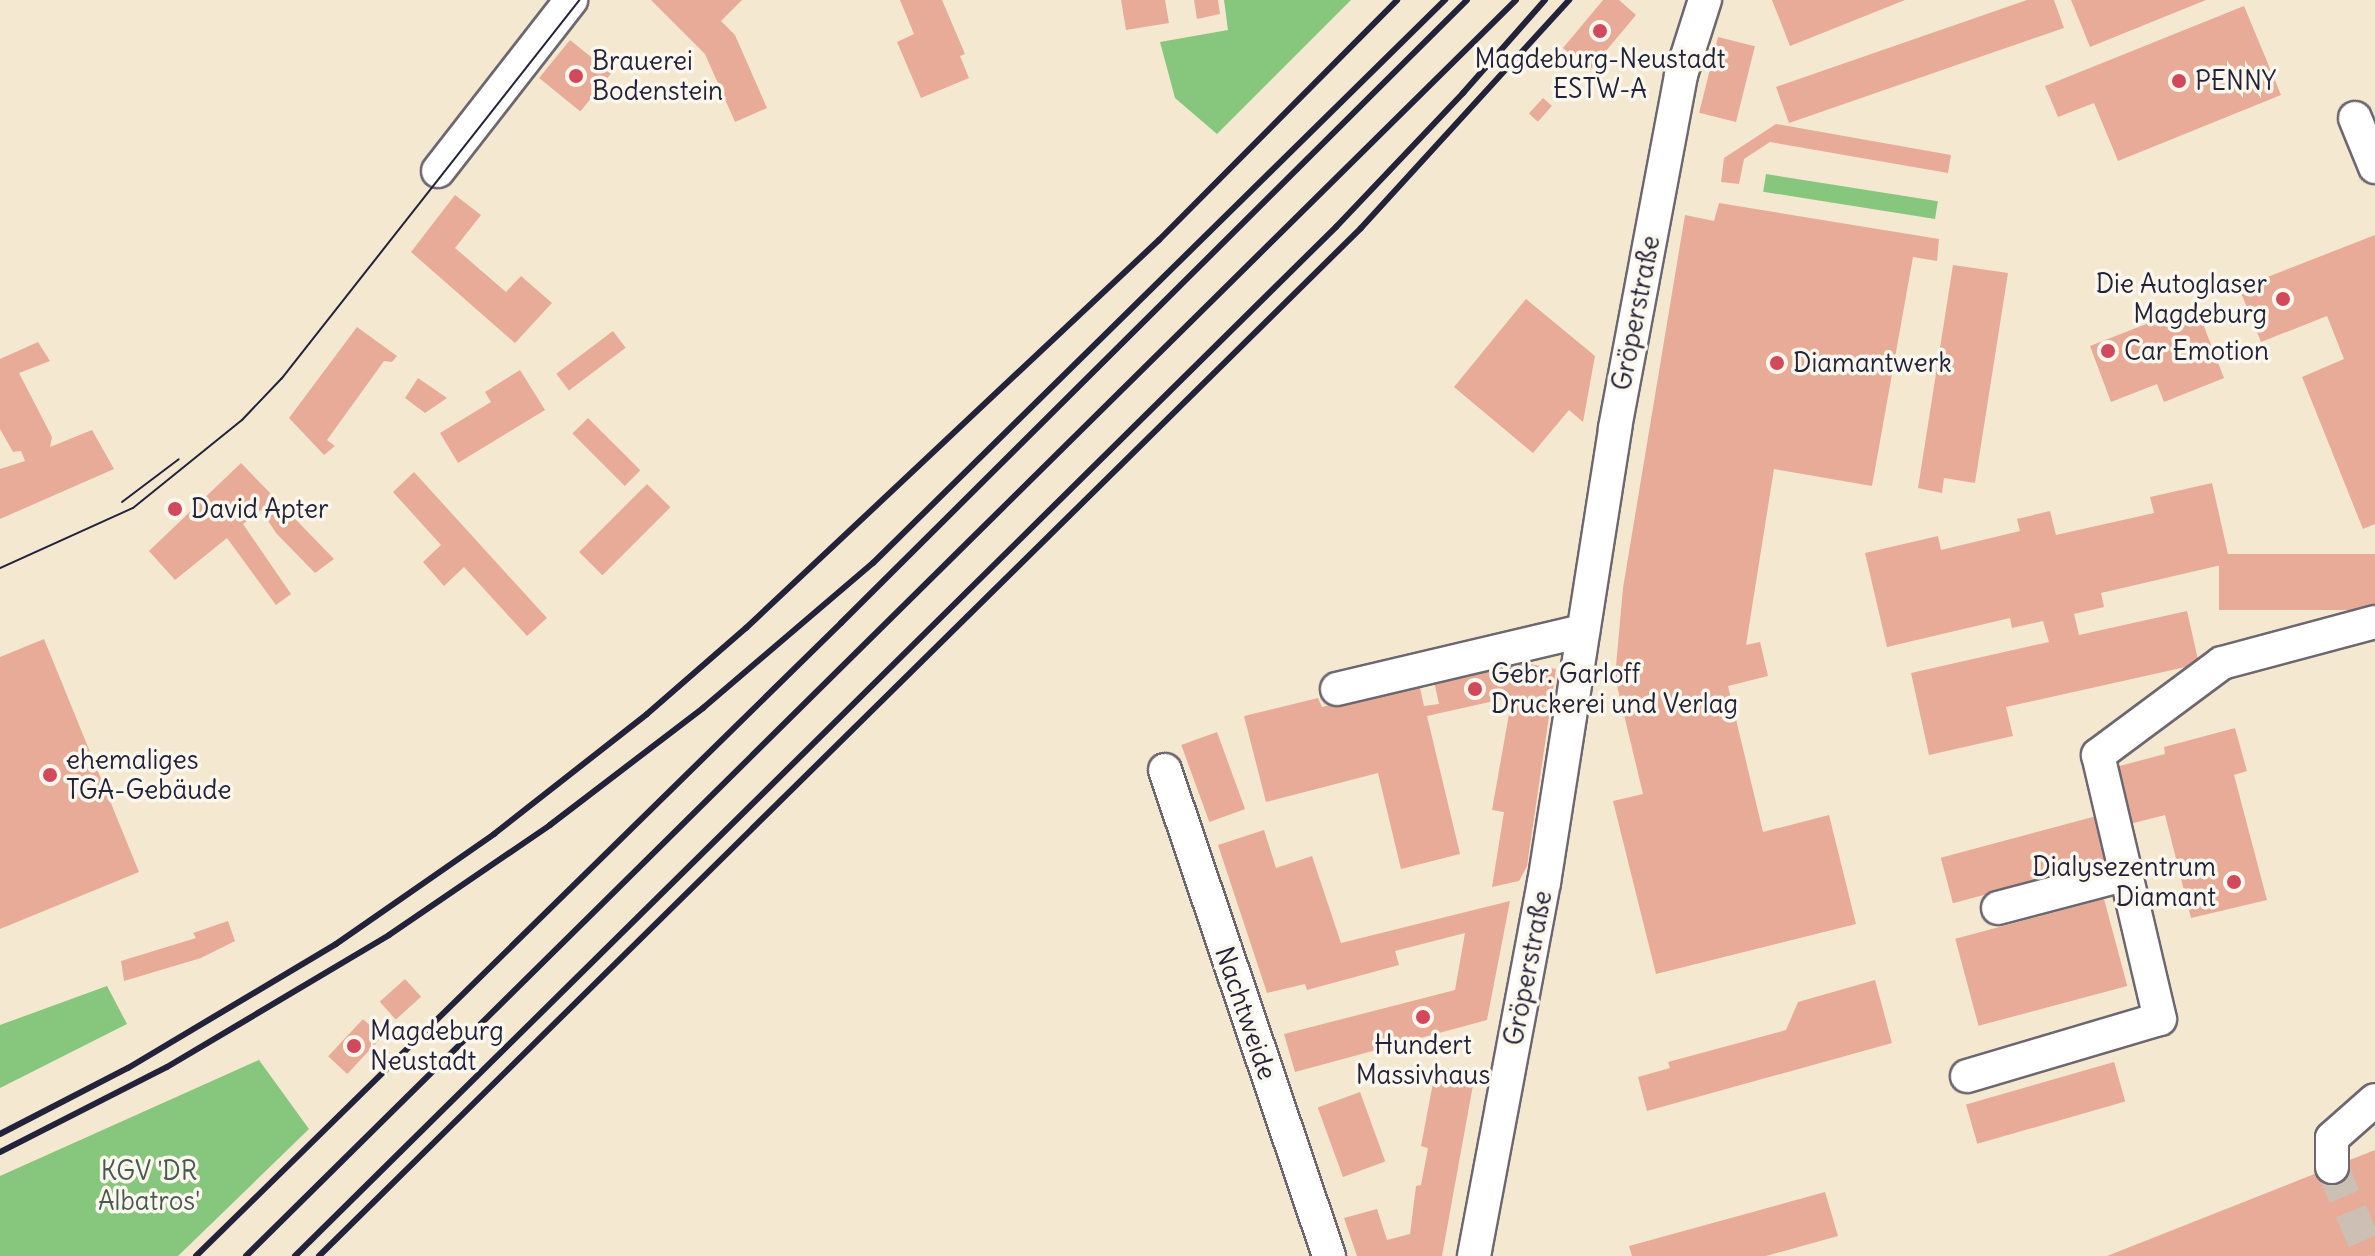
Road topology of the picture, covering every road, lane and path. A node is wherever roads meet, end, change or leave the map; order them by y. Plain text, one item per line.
1 (571, 0) edge
2 (1705, 0) edge
3 (2355, 118) dead end
4 (2373, 154) edge
5 (438, 171) dead end
6 (2375, 622) edge
7 (1583, 631) junction
8 (1337, 689) dead end
9 (1165, 770) dead end
10 (2127, 874) junction
11 (1998, 908) dead end
12 (1967, 1076) dead end
13 (2375, 1100) edge
14 (2332, 1167) tunnel mouth
15 (1329, 1256) edge
16 (1474, 1256) edge

1 - 5 street
2 - 7 street, Gröperstraße
3 - 4 street
6 - 10 street
7 - 8 street
7 - 16 street, Gröperstraße
9 - 15 street, Nachtweide
10 - 11 street
10 - 12 street
13 - 14 street

